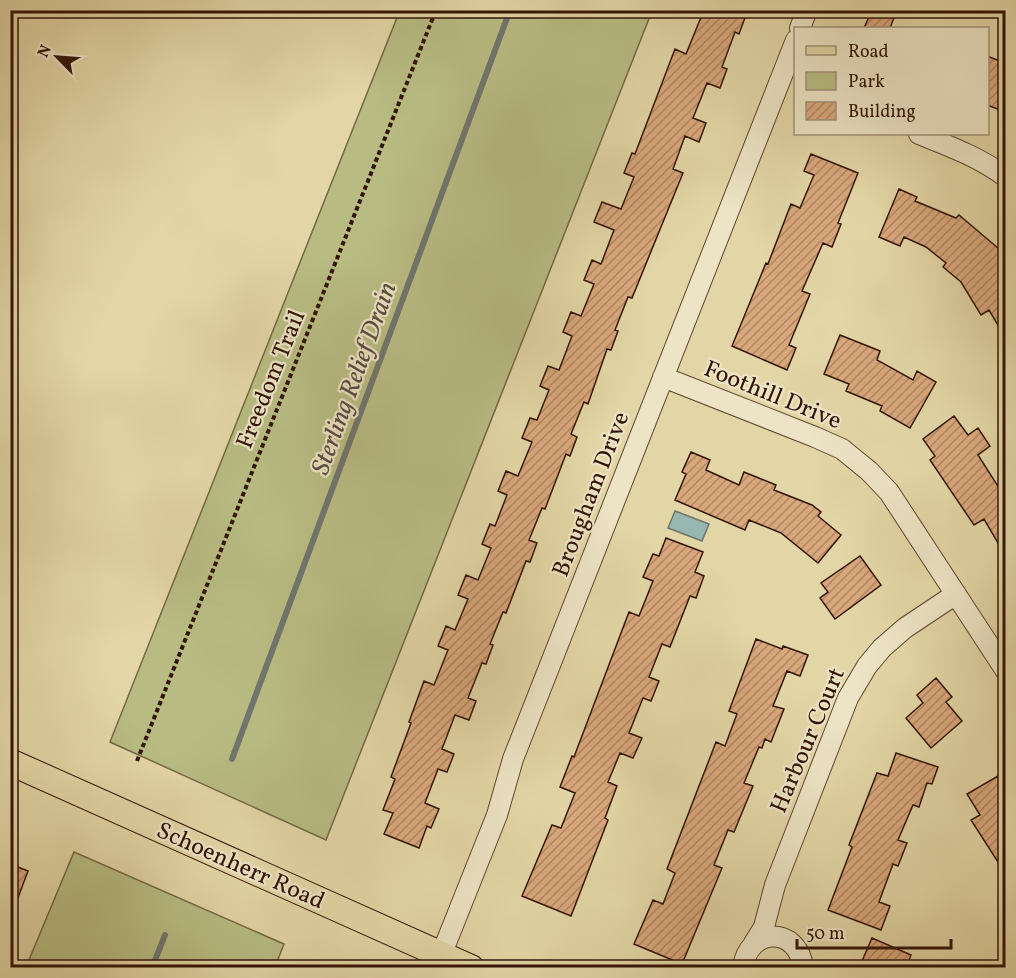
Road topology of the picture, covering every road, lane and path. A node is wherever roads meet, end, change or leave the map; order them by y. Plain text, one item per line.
1 (436, 10) edge
2 (807, 10) edge
3 (800, 27) edge
4 (794, 46) edge
5 (788, 82) edge
6 (921, 135) edge
7 (1005, 177) edge
8 (663, 377) junction
9 (956, 594) junction
10 (1005, 671) edge
11 (137, 760) dead end
12 (10, 762) edge
13 (770, 908) junction
14 (790, 941) junction
15 (754, 943) junction
16 (439, 961) edge
17 (471, 968) edge
18 (743, 968) edge
19 (803, 968) edge

1 - 11 path, Freedom Trail
2 - 3 street
4 - 5 street, Brougham Drive
5 - 8 street, Brougham Drive
6 - 7 street
8 - 9 street, Foothill Drive
8 - 16 street, Brougham Drive
9 - 10 street, Foothill Drive
9 - 13 street, Harbour Court
12 - 16 main road, Schoenherr Road
13 - 14 street
13 - 15 street, Harbour Court
14 - 15 street
14 - 19 street
15 - 18 street, Harbour Court
16 - 17 main road, Schoenherr Road

